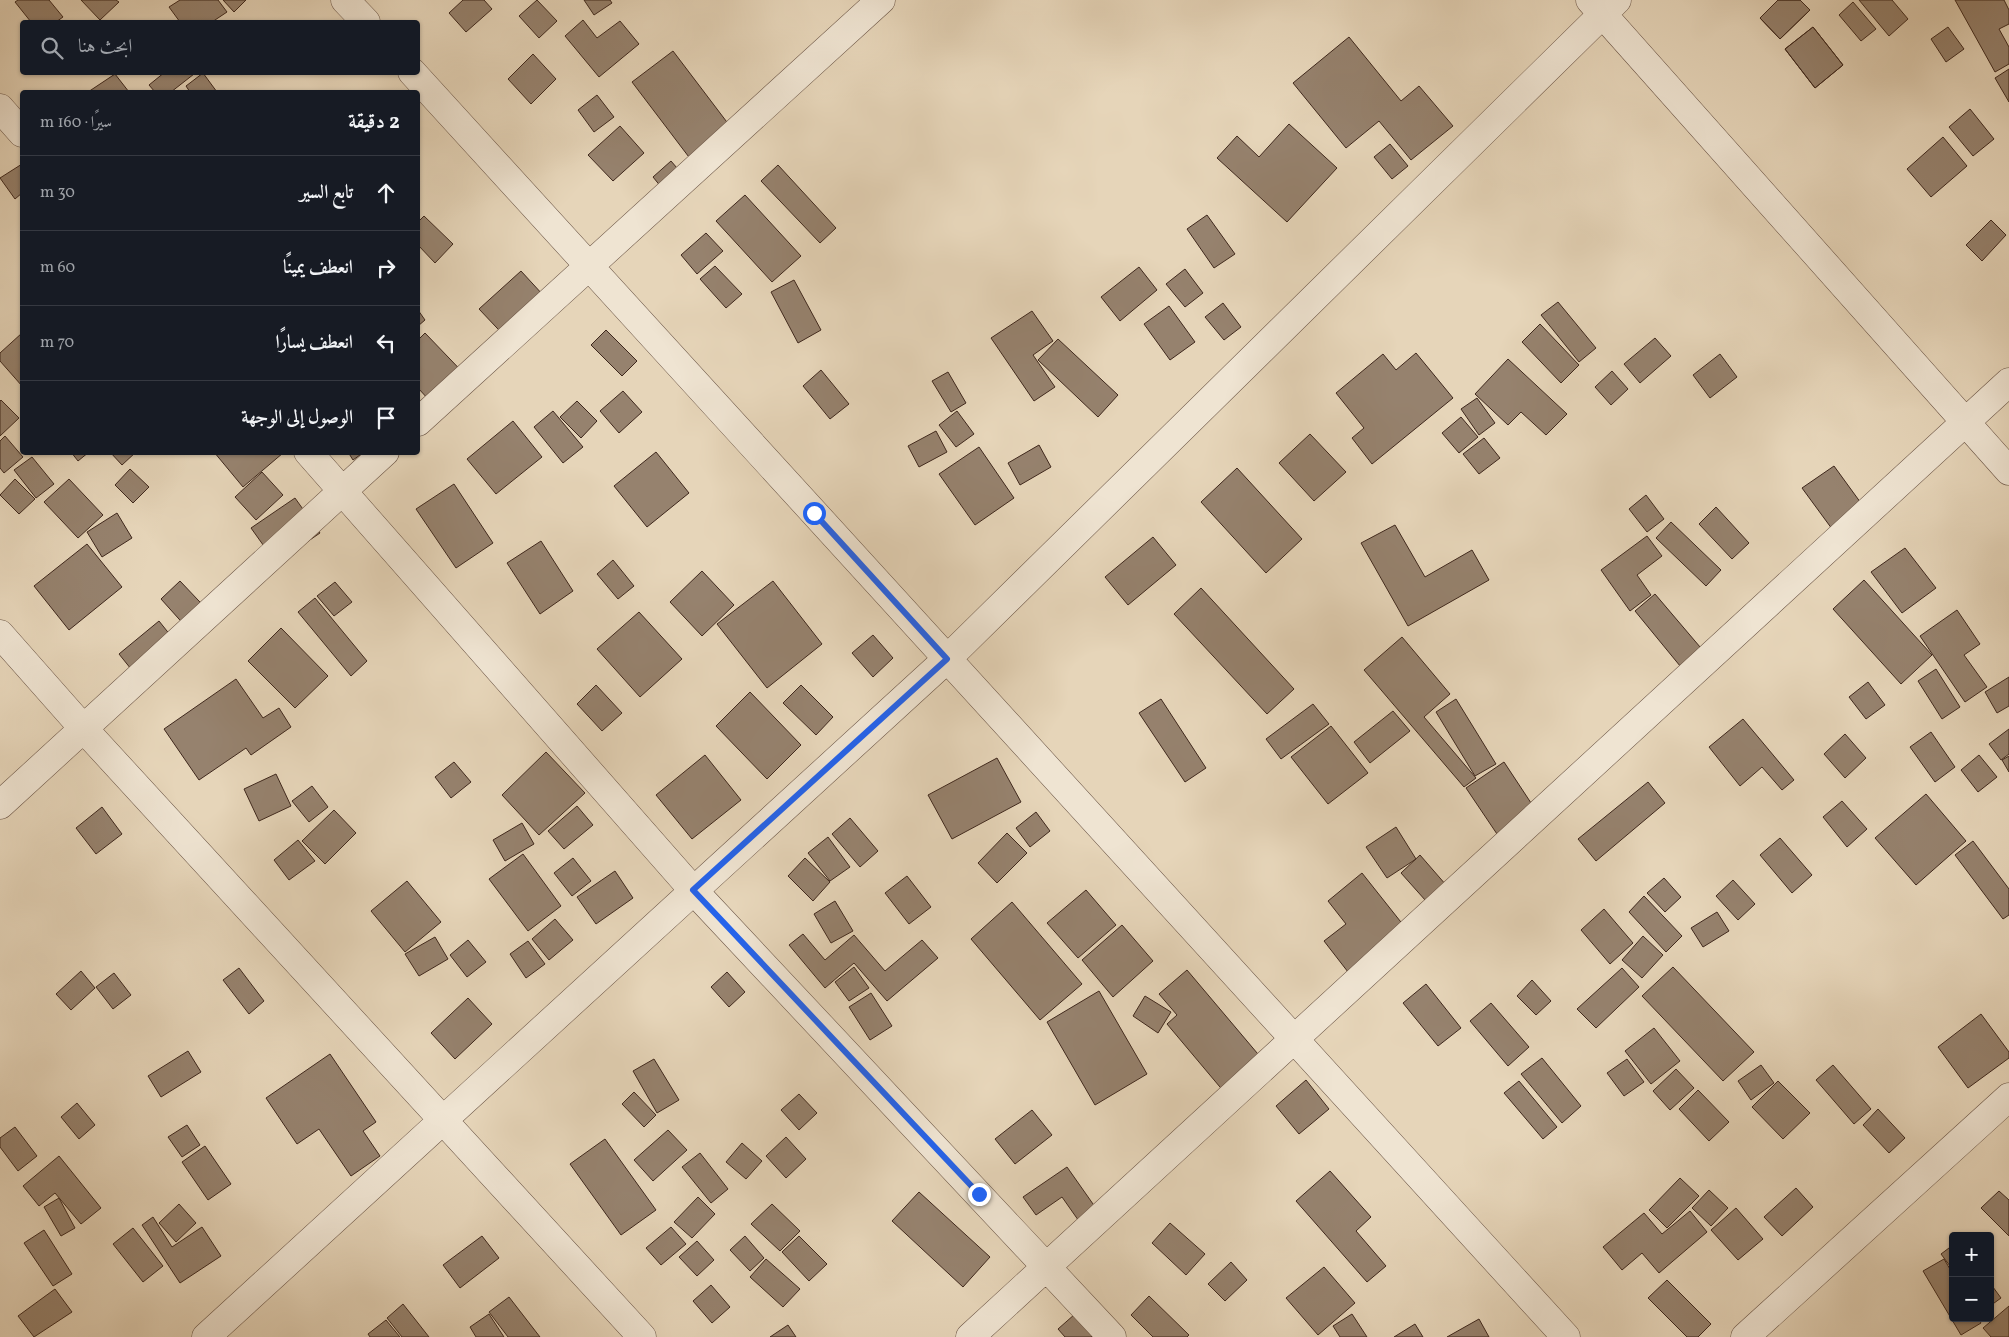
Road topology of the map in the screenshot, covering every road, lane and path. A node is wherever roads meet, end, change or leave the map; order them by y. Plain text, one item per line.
1 (345, 0) edge
2 (881, 0) edge
3 (1603, 5) edge
4 (364, 20) edge
5 (415, 75) edge
6 (0, 108) edge
7 (20, 131) edge
8 (589, 266) junction
9 (2009, 382) edge
10 (420, 420) edge
11 (1966, 422) junction
12 (311, 455) edge
13 (382, 455) edge
14 (2009, 471) edge
15 (342, 491) junction
16 (0, 634) edge
17 (947, 659) junction
18 (83, 728) junction
19 (0, 805) edge
20 (693, 890) junction
21 (1294, 1038) junction
22 (2009, 1097) edge
23 (443, 1120) junction
24 (1047, 1266) junction
25 (206, 1337) edge
26 (642, 1337) edge
27 (970, 1337) edge
28 (1112, 1337) edge
29 (1566, 1337) edge
30 (1746, 1337) edge

1 - 4 street
2 - 8 street
3 - 11 street
3 - 17 street
5 - 8 street
6 - 7 street
8 - 10 street
8 - 17 street
9 - 11 street
11 - 14 street
11 - 21 street
12 - 15 street
13 - 15 street
15 - 18 street
15 - 20 street
16 - 18 street
17 - 20 street
17 - 21 street
18 - 19 street
18 - 23 street
20 - 23 street
20 - 24 street
21 - 24 street
21 - 29 street
22 - 30 street
23 - 25 street
23 - 26 street
24 - 27 street
24 - 28 street

